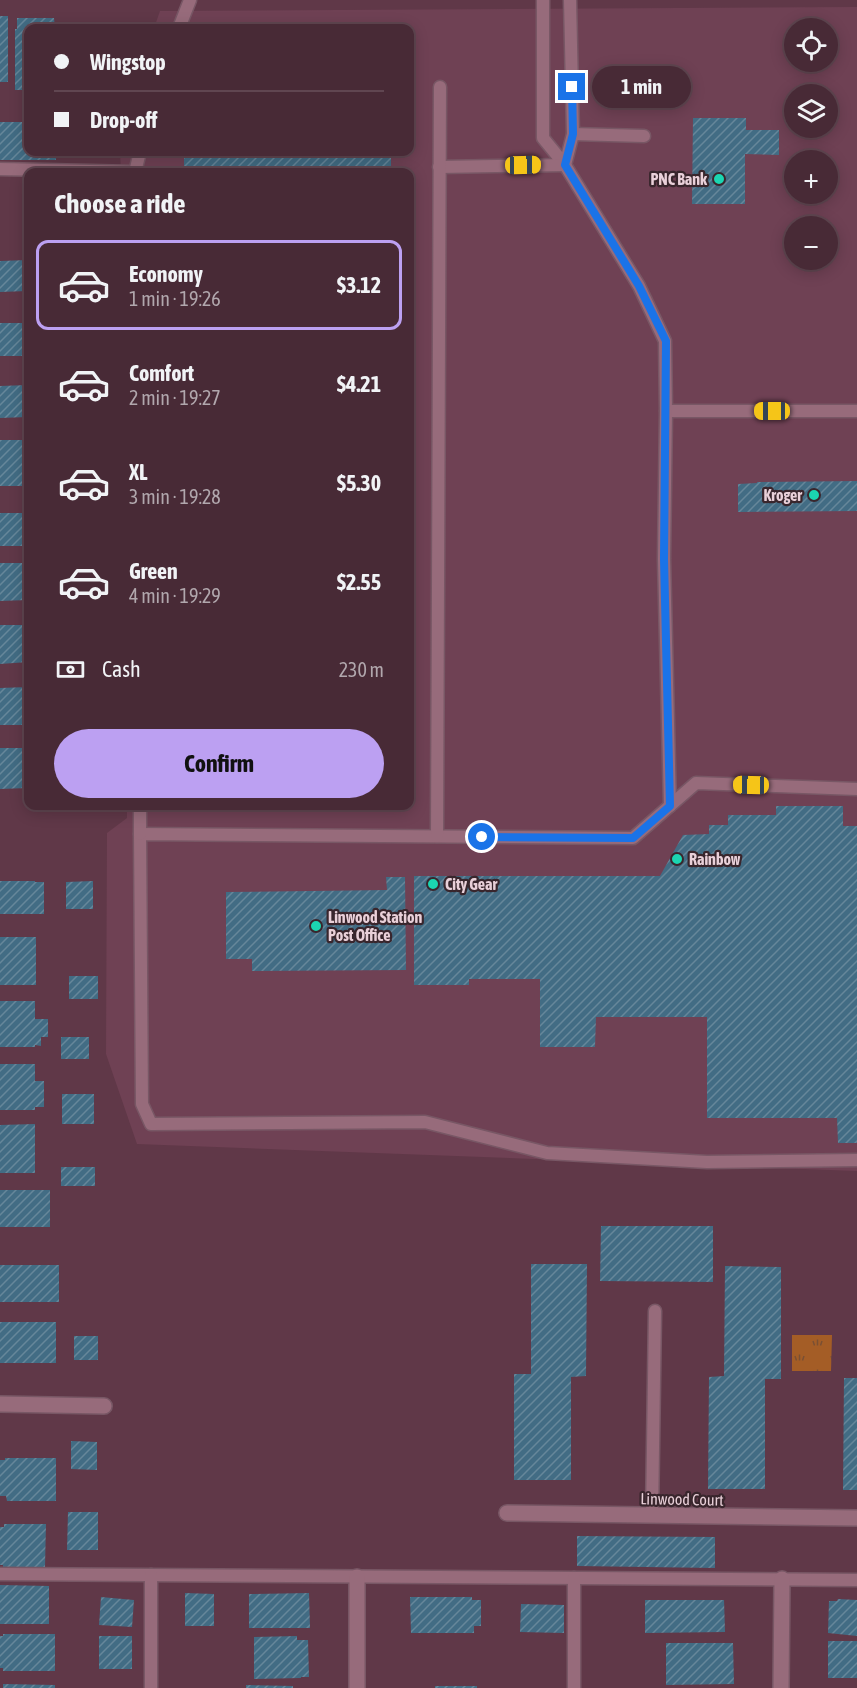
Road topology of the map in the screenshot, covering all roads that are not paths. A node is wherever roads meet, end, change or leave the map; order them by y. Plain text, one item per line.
1 (190, 0) edge
2 (543, 0) edge
3 (570, 0) edge
4 (181, 24) edge
5 (440, 87) dead end
6 (573, 134) junction
7 (644, 136) dead end
8 (565, 165) junction
9 (439, 167) junction
10 (0, 169) edge
11 (24, 170) edge
12 (666, 411) junction
13 (857, 411) edge
14 (857, 789) edge
15 (670, 806) junction
16 (140, 810) edge
17 (140, 834) junction
18 (437, 836) junction
19 (857, 1160) edge
20 (655, 1311) dead end
21 (0, 1404) edge
22 (104, 1406) dead end
23 (507, 1513) dead end
24 (652, 1516) junction
25 (857, 1518) edge
26 (0, 1574) edge
27 (151, 1575) junction
28 (357, 1577) junction
29 (574, 1578) junction
30 (782, 1579) junction
31 (857, 1580) edge
32 (151, 1688) edge
33 (357, 1688) edge
34 (574, 1688) edge
35 (781, 1688) edge

1 - 4 lane
2 - 8 lane
3 - 6 lane
5 - 9 lane
6 - 7 lane
6 - 8 lane
8 - 9 lane
8 - 12 lane
9 - 18 lane
10 - 11 lane
12 - 13 lane
12 - 15 lane
14 - 15 lane
15 - 18 lane
16 - 17 lane
17 - 18 lane
17 - 19 lane
20 - 24 lane
21 - 22 street
23 - 24 street, Linwood Court
24 - 25 street, Linwood Court
26 - 27 lane
27 - 28 lane
27 - 32 lane
28 - 29 lane
28 - 33 street
29 - 30 lane
29 - 34 lane
30 - 31 lane
30 - 35 street

